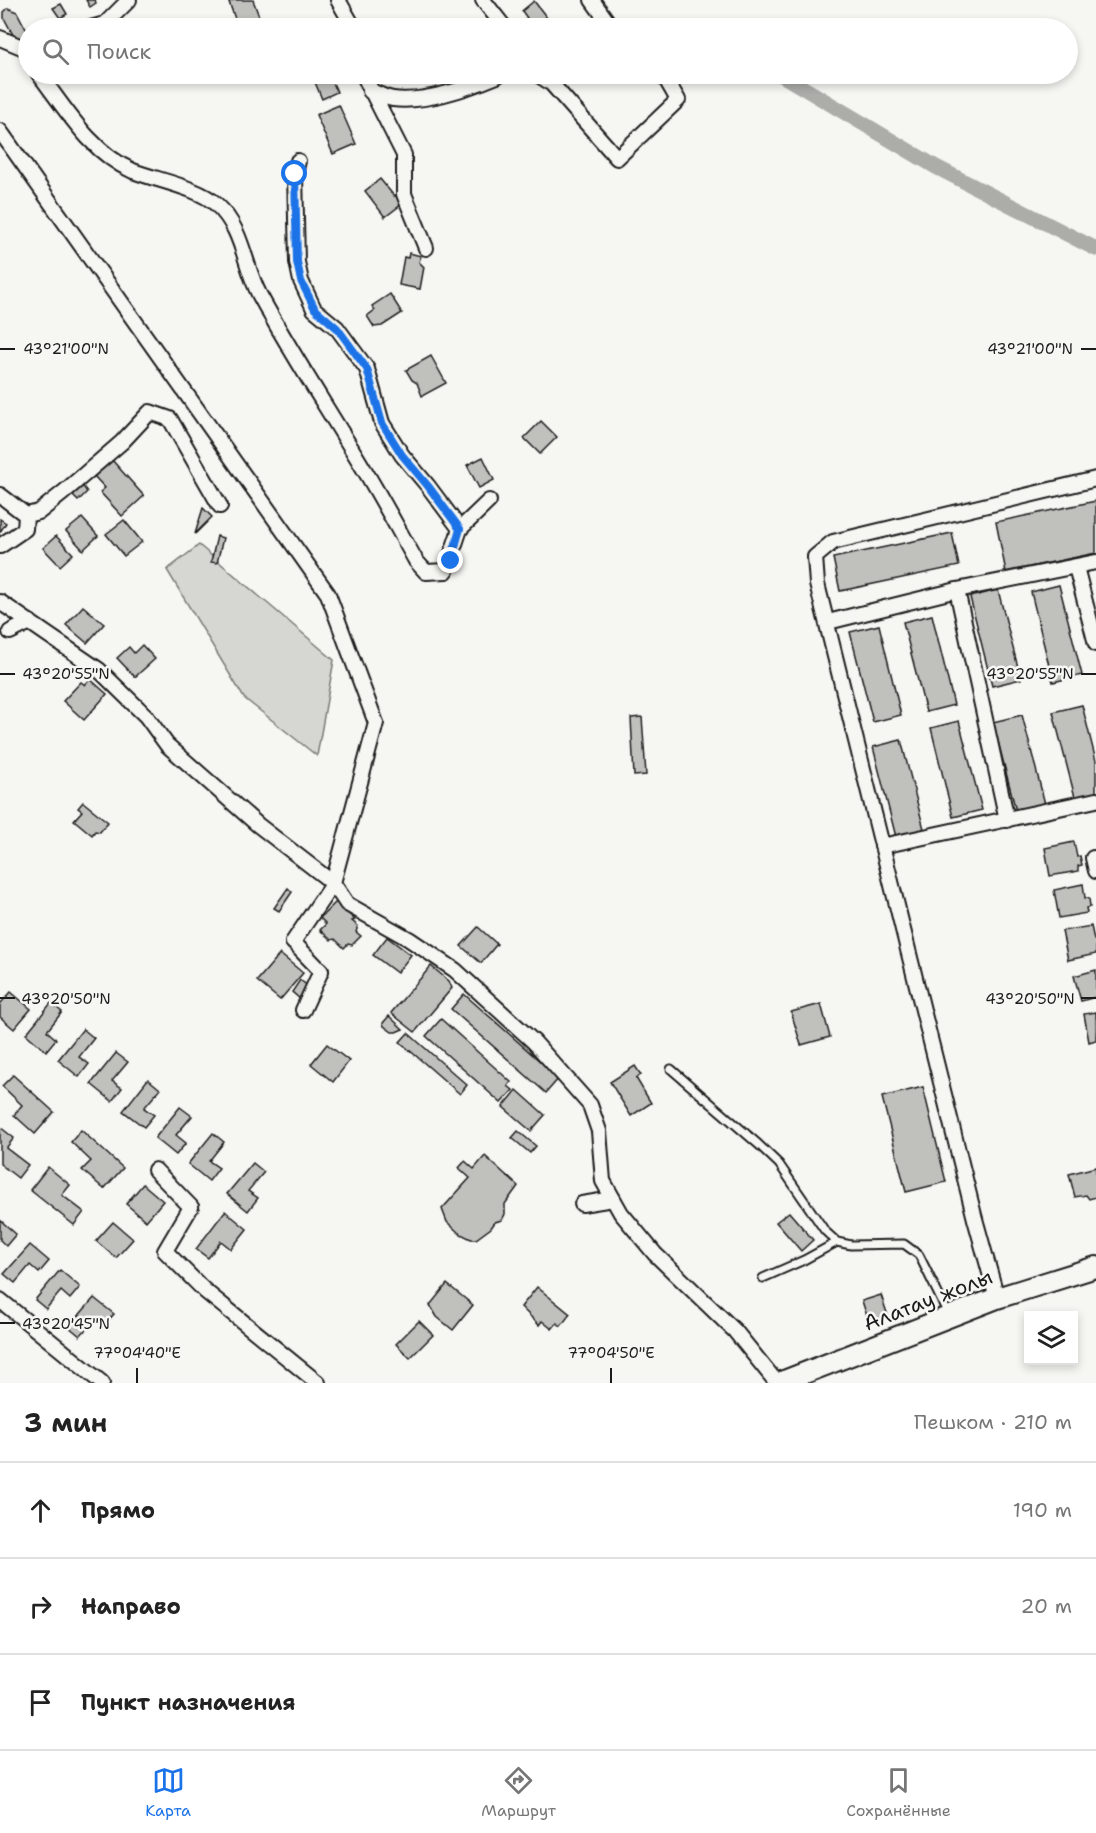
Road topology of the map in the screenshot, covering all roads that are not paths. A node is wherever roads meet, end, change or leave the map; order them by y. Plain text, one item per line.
1 (129, 0) edge
2 (338, 0) edge
3 (483, 0) edge
4 (592, 0) edge
5 (111, 18) edge
6 (348, 18) edge
7 (497, 18) edge
8 (605, 18) edge
9 (0, 38) edge
10 (18, 46) edge
11 (46, 84) edge
12 (367, 84) edge
13 (478, 84) edge
14 (552, 84) edge
15 (669, 84) edge
16 (370, 91) junction
17 (0, 131) edge
18 (298, 160) dead end
19 (426, 248) dead end
20 (1096, 479) edge
21 (0, 495) edge
22 (489, 501) dead end
23 (220, 506) dead end
24 (26, 515) junction
25 (460, 529) junction
26 (0, 546) edge
27 (1096, 562) edge
28 (1076, 567) junction
29 (957, 590) junction
30 (0, 602) edge
31 (30, 622) junction
32 (828, 622) junction
33 (10, 632) dead end
34 (1096, 644) edge
35 (1096, 800) edge
36 (1007, 820) junction
37 (882, 846) junction
38 (333, 883) junction
39 (303, 1010) dead end
40 (671, 1069) dead end
41 (155, 1170) dead end
42 (613, 1199) junction
43 (582, 1204) dead end
44 (837, 1242) junction
45 (1096, 1268) edge
46 (763, 1278) dead end
47 (997, 1298) junction
48 (0, 1300) edge
49 (949, 1317) junction
50 (783, 1382) edge
51 (102, 1383) edge
52 (318, 1383) edge

1 - 5 street
2 - 6 street
3 - 7 street
4 - 8 street
9 - 10 street
11 - 25 street
12 - 16 street
13 - 16 street
14 - 15 street
16 - 19 street
17 - 38 street
18 - 25 street
20 - 32 street
21 - 24 street
22 - 25 street
23 - 24 street
24 - 26 street
27 - 28 street
28 - 29 street
28 - 34 street
29 - 32 street
29 - 36 street
30 - 31 street
31 - 33 street
31 - 38 street
32 - 37 street
35 - 36 street
36 - 37 street
37 - 47 street
38 - 39 street
38 - 42 street
40 - 44 lane
41 - 52 street
42 - 43 street
42 - 50 street
44 - 46 lane
44 - 49 lane
45 - 47 main road, Алатау жолы
47 - 49 main road, Алатау жолы
48 - 51 street
49 - 50 main road, Алатау жолы

